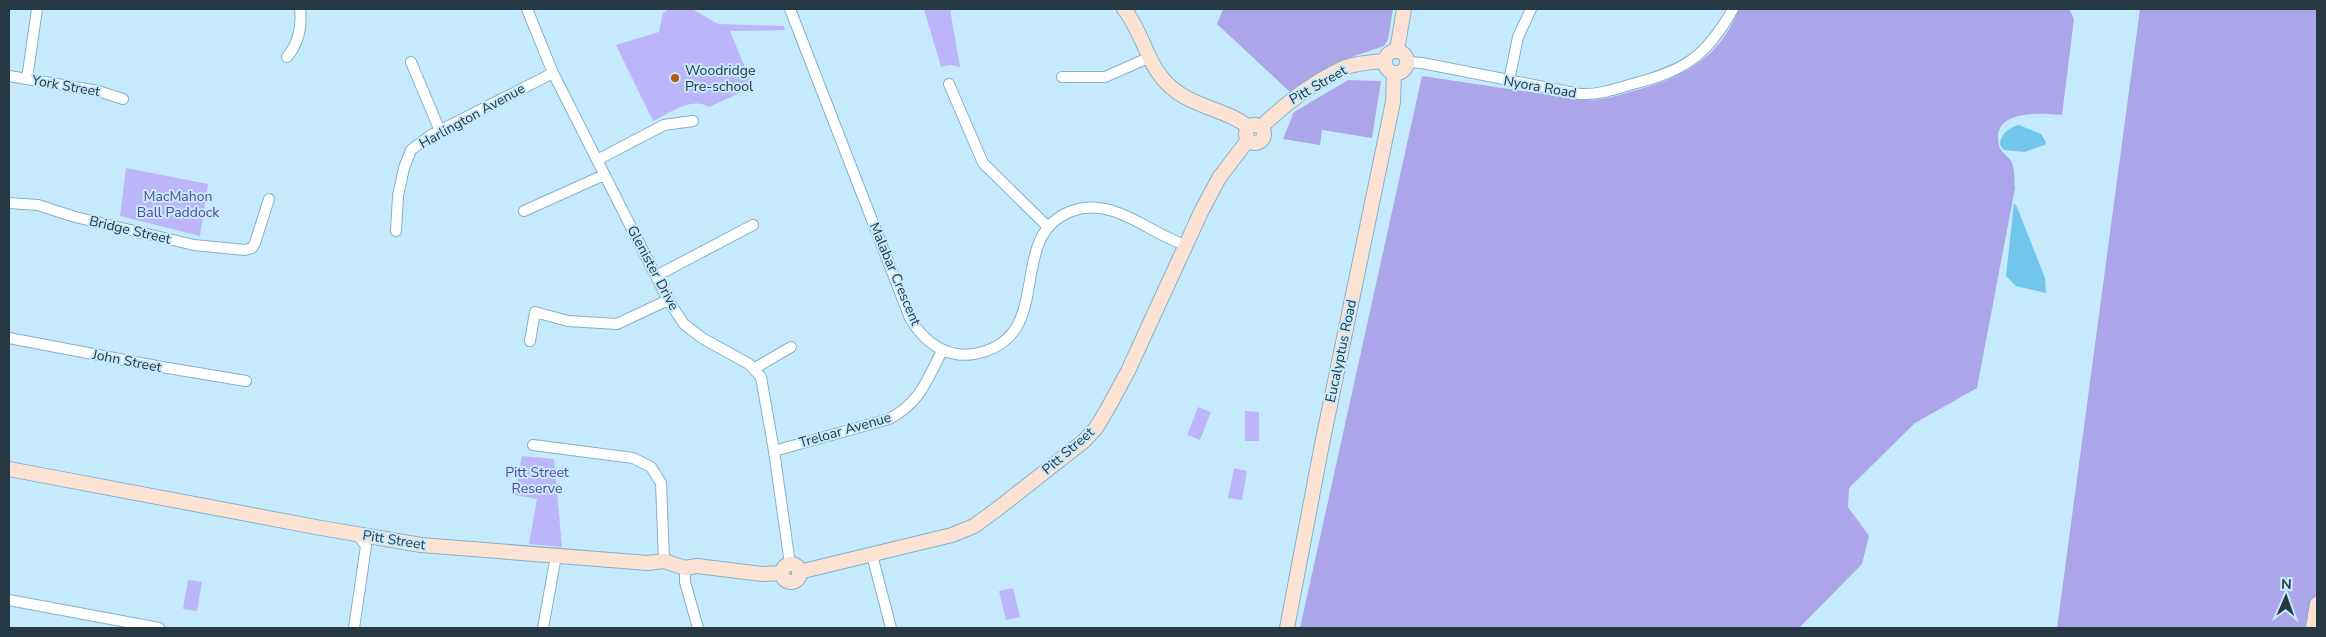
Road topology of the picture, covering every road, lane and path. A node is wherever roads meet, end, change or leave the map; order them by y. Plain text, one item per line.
1 (37, 9) edge
2 (300, 9) edge
3 (527, 9) edge
4 (790, 9) edge
5 (1124, 9) edge
6 (1404, 9) edge
7 (1531, 9) edge
8 (1733, 9) edge
9 (1397, 50) junction
10 (286, 57) dead end
11 (1148, 58) junction
12 (1384, 61) junction
13 (411, 62) dead end
14 (1407, 62) junction
15 (553, 73) junction
16 (1394, 73) junction
17 (9, 76) edge
18 (1062, 77) dead end
19 (27, 79) junction
20 (1510, 81) junction
21 (949, 84) dead end
22 (123, 99) dead end
23 (693, 121) dead end
24 (440, 131) junction
25 (1252, 131) junction
26 (598, 160) junction
27 (604, 174) junction
28 (269, 199) dead end
29 (9, 203) edge
30 (524, 211) dead end
31 (752, 225) dead end
32 (1047, 226) junction
33 (396, 231) dead end
34 (1185, 245) junction
35 (656, 276) junction
36 (668, 300) junction
37 (9, 338) edge
38 (530, 341) dead end
39 (791, 347) dead end
40 (942, 351) junction
41 (755, 368) junction
42 (246, 381) dead end
43 (533, 445) dead end
44 (774, 451) junction
45 (9, 469) edge
46 (357, 534) junction
47 (872, 555) junction
48 (556, 556) junction
49 (664, 561) junction
50 (685, 568) junction
51 (790, 570) junction
52 (9, 600) edge
53 (2317, 604) edge
54 (159, 628) edge
55 (354, 628) edge
56 (543, 628) edge
57 (698, 628) edge
58 (891, 628) edge
59 (1287, 628) edge
60 (2313, 628) edge

1 - 19 street
2 - 10 street
3 - 15 street, Glenister Drive
4 - 40 street, Malabar Crescent
5 - 11 street
6 - 9 street
7 - 20 street
8 - 20 street, Nyora Road
9 - 12 street
9 - 14 street
11 - 18 street
11 - 25 street
12 - 16 street
12 - 25 street, Pitt Street
13 - 24 street
14 - 16 street
14 - 20 street, Nyora Road
15 - 24 street, Harlington Avenue
15 - 26 street, Glenister Drive
16 - 59 street, Eucalyptus Road
17 - 19 street, York Street
19 - 22 street, York Street
21 - 32 street
23 - 26 street
24 - 33 street, Harlington Avenue
25 - 34 street, Pitt Street
26 - 27 street, Glenister Drive
27 - 30 street
27 - 35 street, Glenister Drive
28 - 29 street, Bridge Street
31 - 35 street
32 - 34 street
32 - 40 street
34 - 47 street, Pitt Street
35 - 36 street, Glenister Drive
36 - 38 street
36 - 41 street, Glenister Drive
37 - 42 street, John Street
39 - 41 street
40 - 44 street, Treloar Avenue
41 - 44 street
43 - 49 street
44 - 51 street
45 - 46 street, Pitt Street
46 - 48 street, Pitt Street
46 - 55 street
47 - 51 street, Pitt Street
47 - 58 street
48 - 49 street, Pitt Street
48 - 56 street
49 - 50 street, Pitt Street
50 - 51 street, Pitt Street
50 - 57 street
52 - 54 street
53 - 60 street

